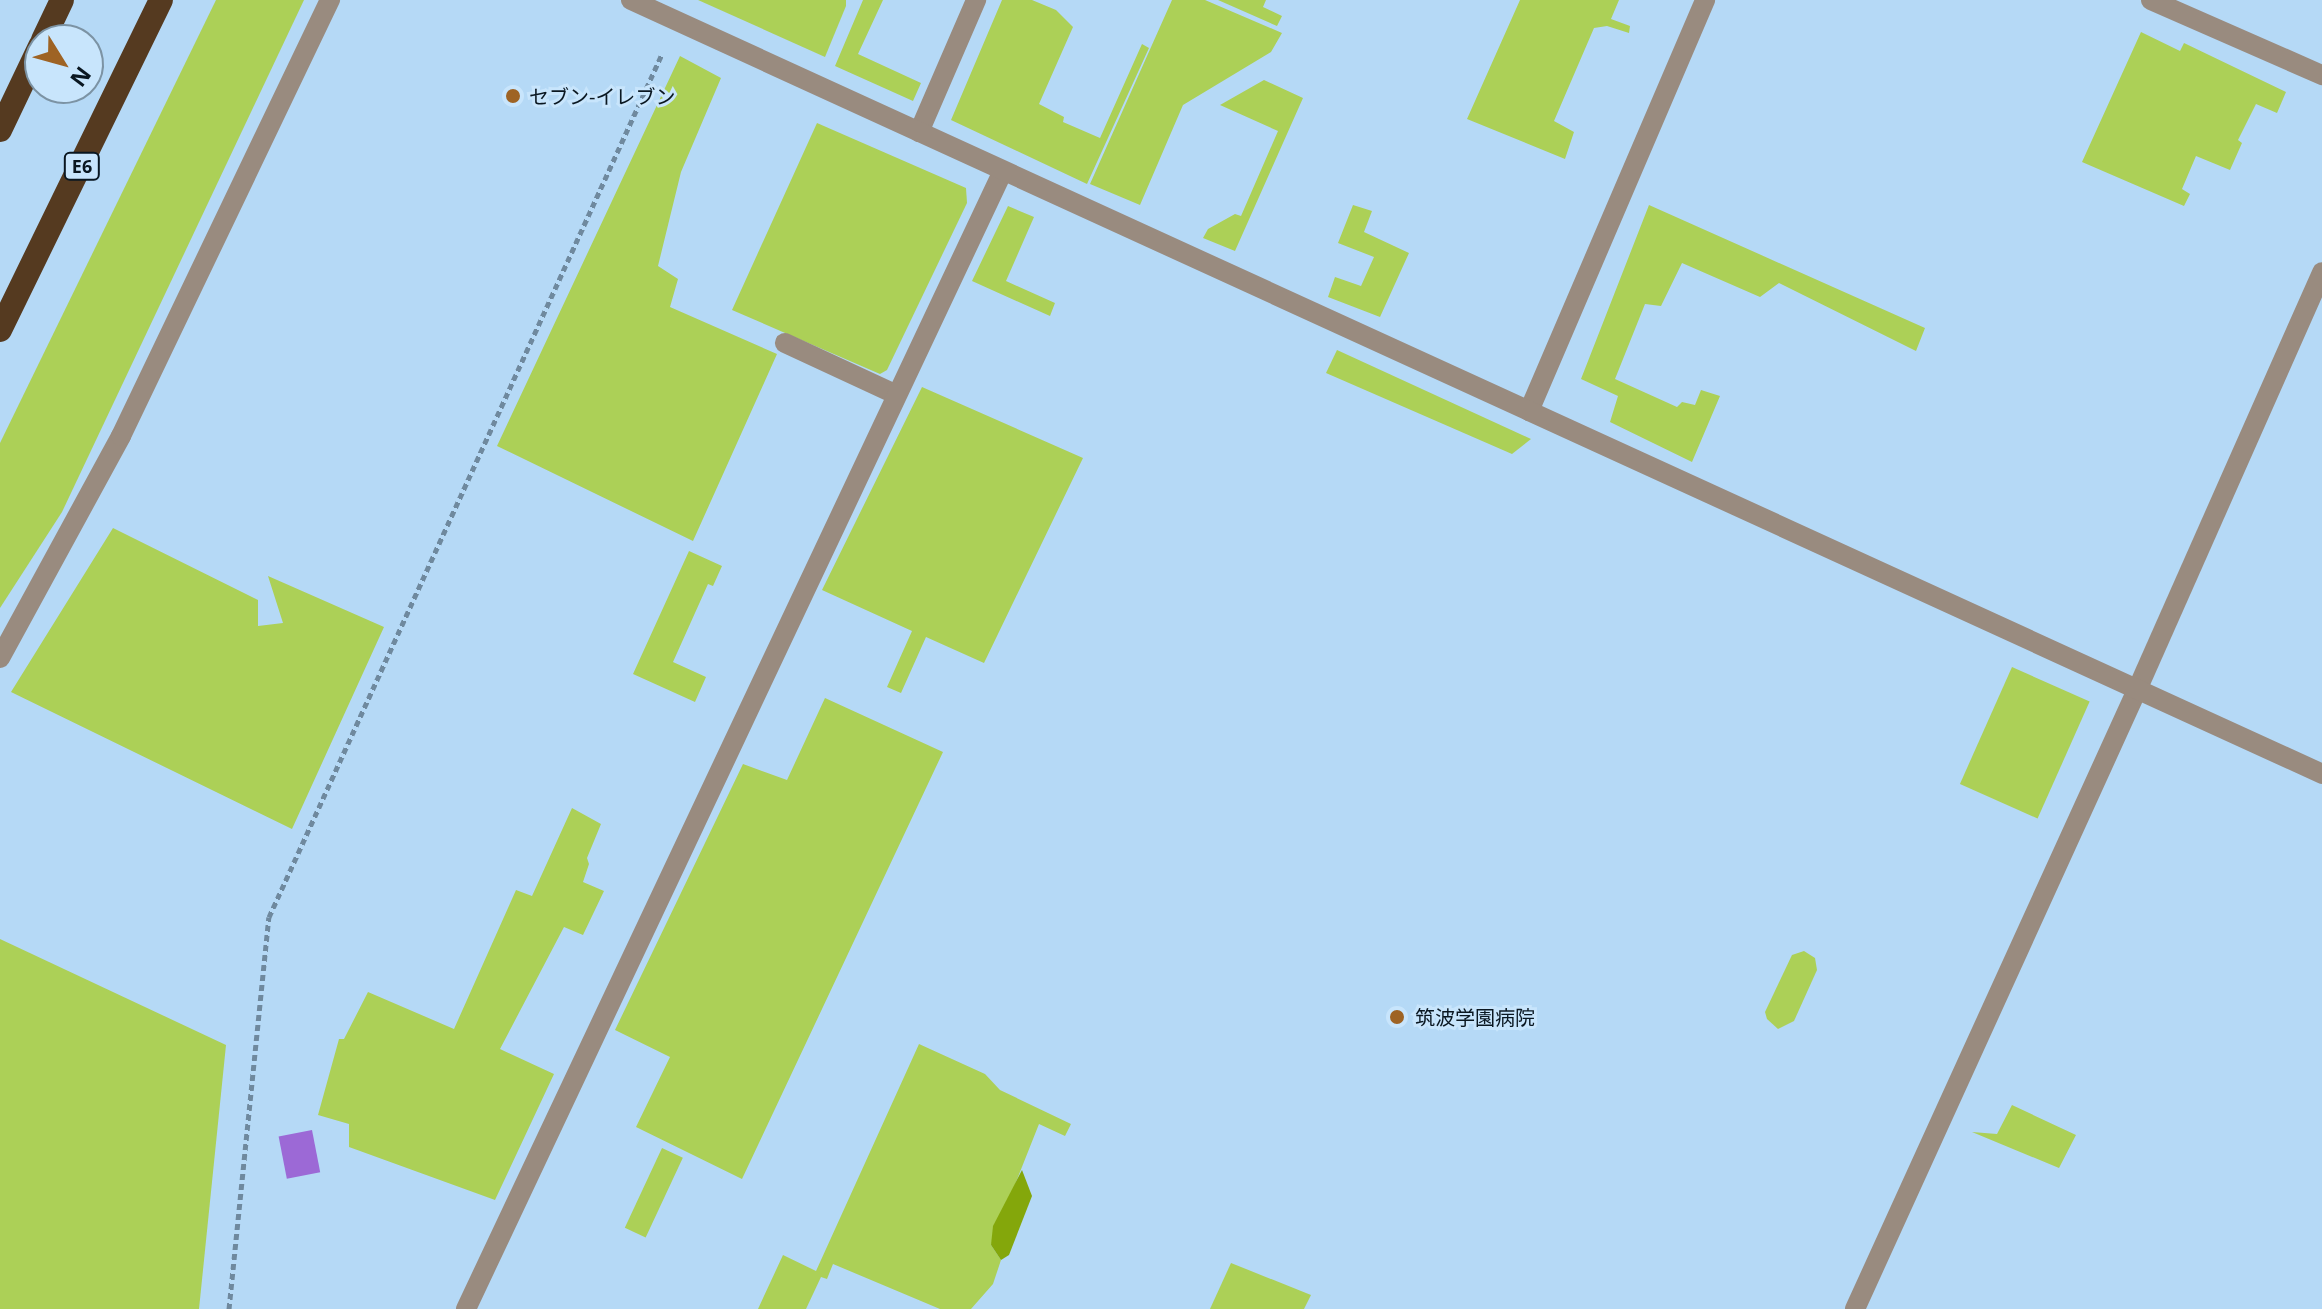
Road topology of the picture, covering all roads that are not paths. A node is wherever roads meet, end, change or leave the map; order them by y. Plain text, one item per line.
1 (62, 0) edge
2 (161, 0) edge
3 (330, 0) edge
4 (631, 0) edge
5 (976, 0) edge
6 (1705, 0) edge
7 (2151, 0) edge
8 (51, 24) edge
9 (2322, 75) edge
10 (24, 80) edge
11 (0, 130) edge
12 (919, 132) junction
13 (1003, 171) junction
14 (2322, 272) edge
15 (0, 330) edge
16 (785, 343) dead end
17 (897, 395) junction
18 (1529, 411) junction
19 (0, 658) edge
20 (2137, 690) junction
21 (2322, 774) edge
22 (466, 1309) edge
23 (1855, 1309) edge

1 - 8 highway
2 - 15 highway, E6
3 - 19 street
4 - 12 street
5 - 12 street
6 - 18 street
7 - 9 street
10 - 11 highway
12 - 13 street
13 - 17 street
13 - 18 street
14 - 20 street
16 - 17 street
17 - 22 street
18 - 20 street
20 - 21 street
20 - 23 street

